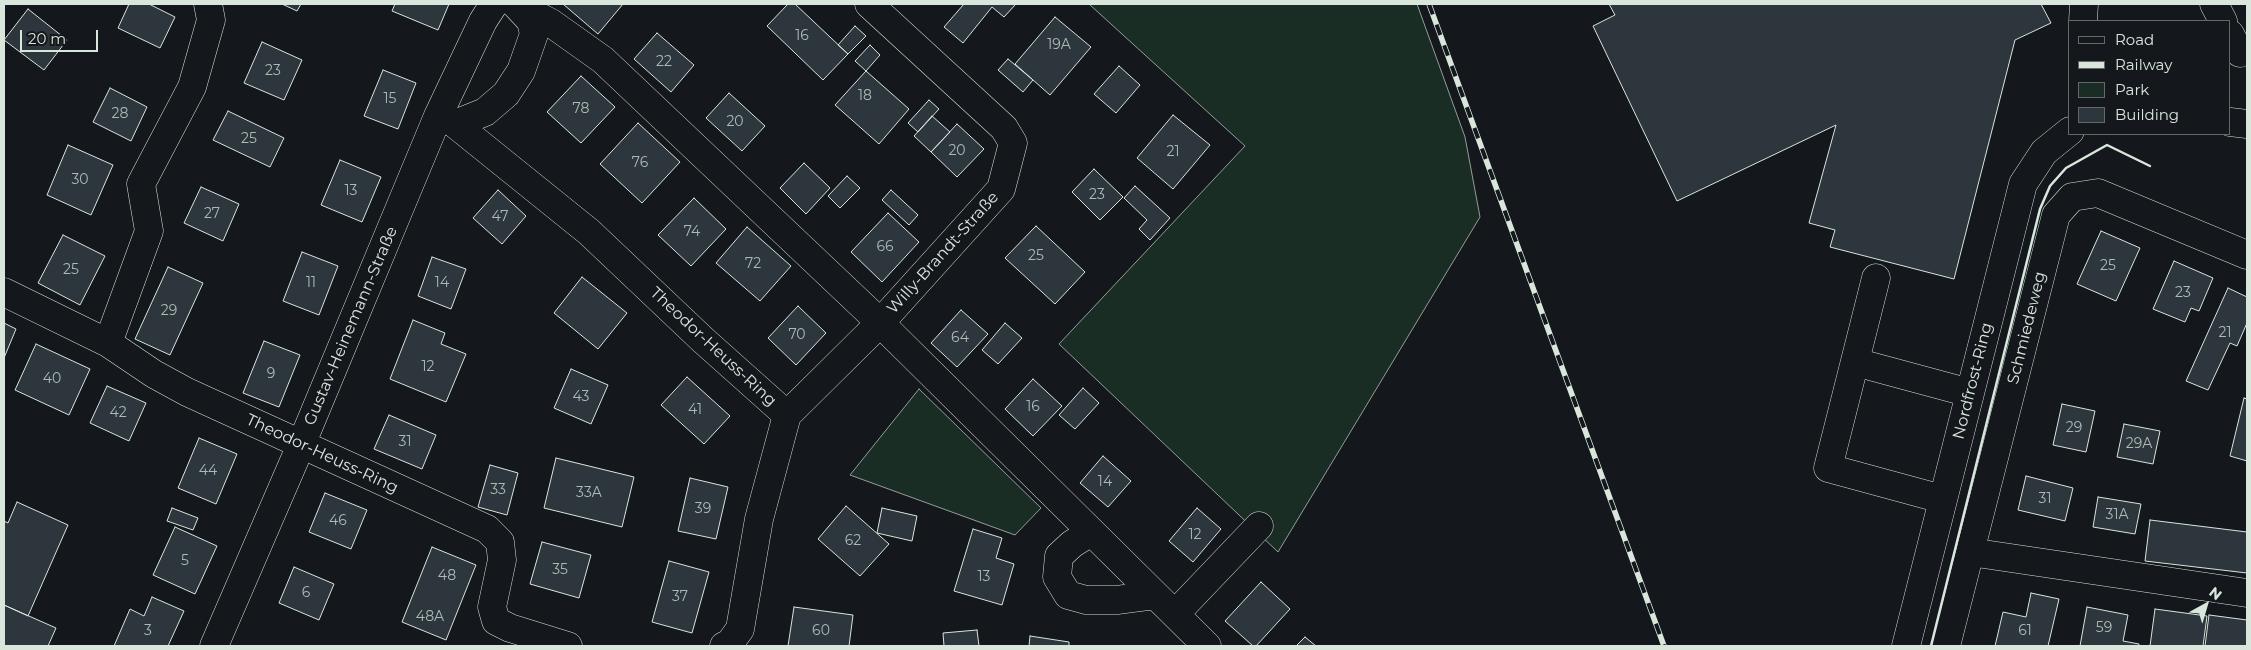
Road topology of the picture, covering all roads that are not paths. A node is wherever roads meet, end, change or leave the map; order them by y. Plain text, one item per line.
1 (208, 4) edge
2 (494, 4) edge
3 (515, 4) edge
4 (869, 4) edge
5 (2084, 4) edge
6 (2214, 4) edge
7 (2083, 20) edge
8 (2222, 20) edge
9 (447, 120) junction
10 (2231, 122) edge
11 (2247, 124) edge
12 (2068, 133) edge
13 (2247, 254) edge
14 (1876, 278) dead end
15 (4, 292) edge
16 (880, 323) junction
17 (108, 343) junction
18 (1855, 362) junction
19 (1970, 393) junction
20 (788, 415) junction
21 (301, 445) junction
22 (1942, 499) junction
23 (1259, 526) dead end
24 (1091, 532) junction
25 (1970, 552) junction
26 (2247, 593) edge
27 (1155, 595) junction
28 (1174, 614) junction
29 (214, 646) edge
30 (568, 646) edge
31 (724, 646) edge
32 (1207, 646) edge
33 (1906, 646) edge
34 (1946, 646) edge

1 - 17 street
2 - 9 street, Gustav-Heinemann-Straße
3 - 9 street
3 - 16 street
4 - 16 street, Willy-Brandt-Straße
5 - 7 street
6 - 8 street
9 - 20 street, Theodor-Heuss-Ring
9 - 21 street, Gustav-Heinemann-Straße
10 - 11 street
12 - 19 street, Nordfrost-Ring
13 - 25 street, Schmiedeweg
14 - 18 street
15 - 17 street, Theodor-Heuss-Ring
16 - 20 street, Theodor-Heuss-Ring
16 - 24 street
17 - 21 street, Theodor-Heuss-Ring
18 - 19 street
18 - 22 street
19 - 22 street, Nordfrost-Ring
20 - 31 street, Theodor-Heuss-Ring
21 - 29 street, Gustav-Heinemann-Straße
21 - 30 street, Theodor-Heuss-Ring
22 - 33 street, Nordfrost-Ring
23 - 28 street
24 - 27 street
24 - 27 street
25 - 26 street
25 - 34 street, Schmiedeweg
27 - 28 street
28 - 32 street

